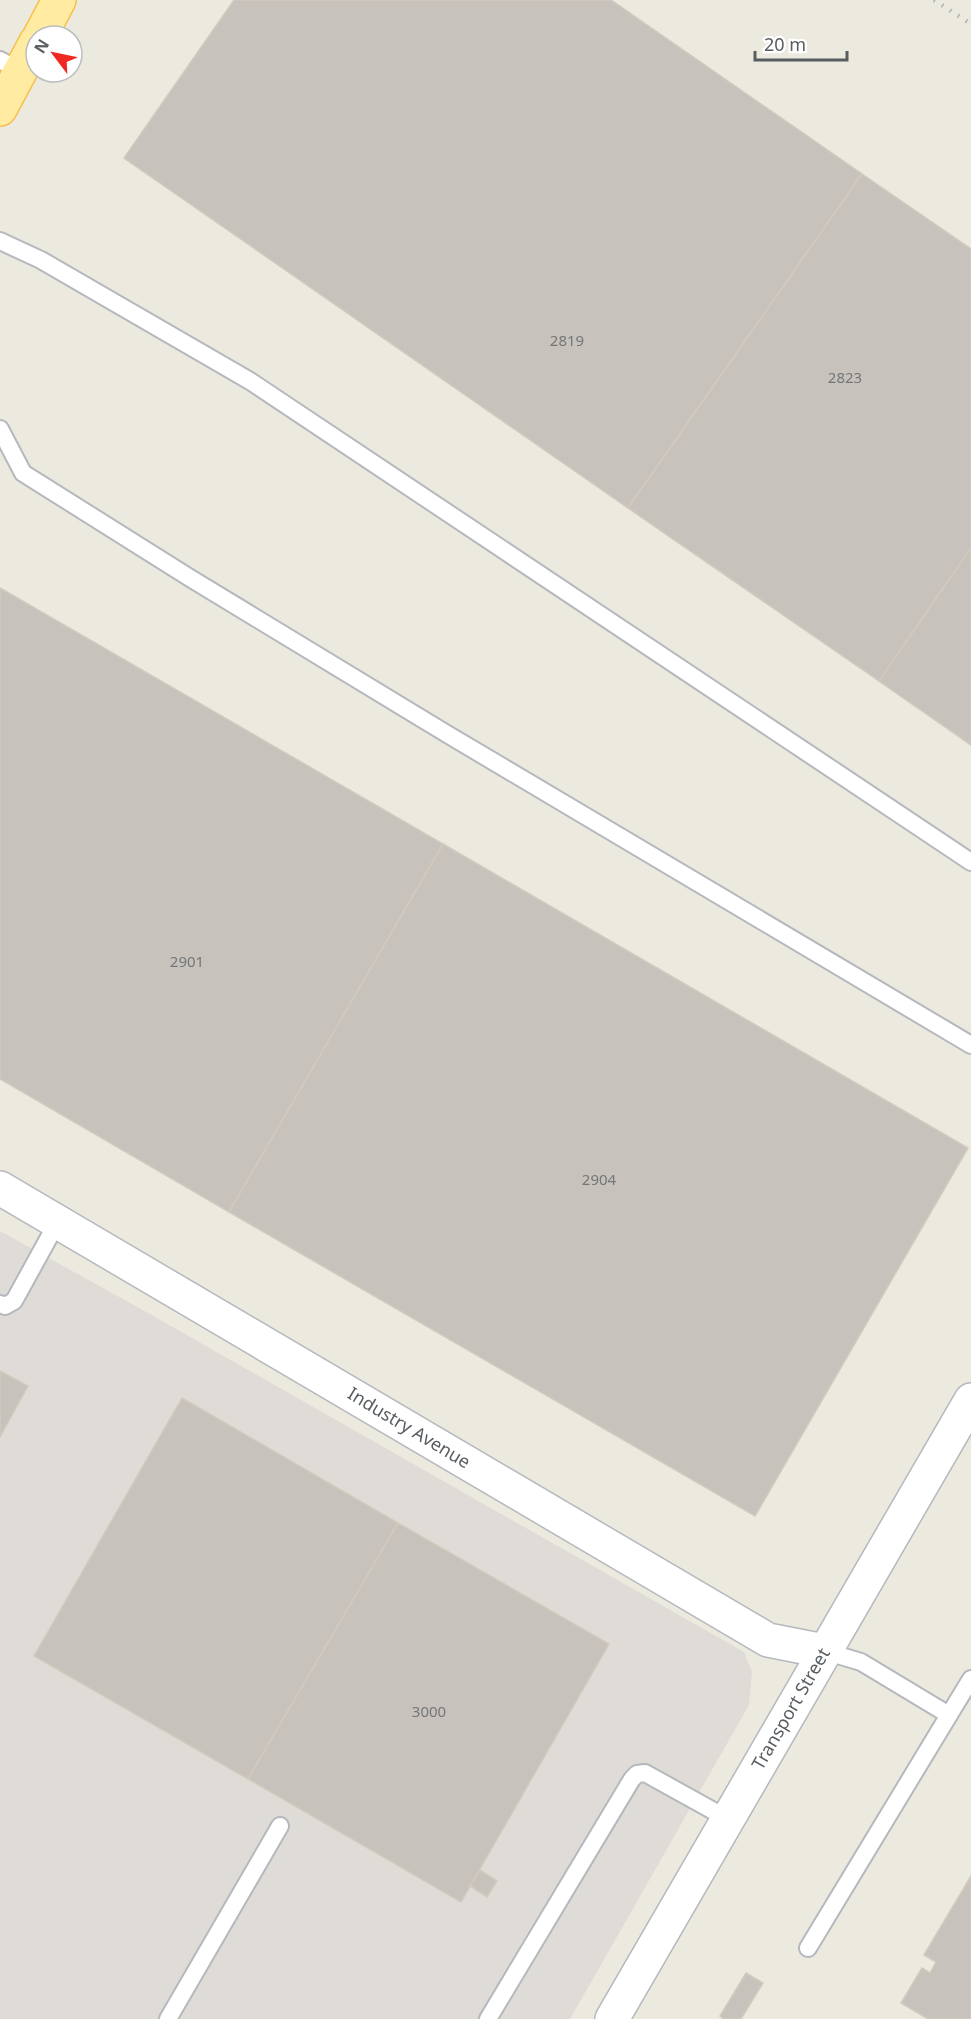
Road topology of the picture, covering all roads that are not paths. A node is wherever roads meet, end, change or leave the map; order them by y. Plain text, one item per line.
1 (59, 0) edge
2 (46, 24) edge
3 (24, 53) edge
4 (10, 66) edge
5 (0, 109) edge
6 (0, 241) edge
7 (0, 429) edge
8 (971, 862) edge
9 (971, 1045) edge
10 (0, 1188) edge
11 (58, 1221) junction
12 (0, 1304) edge
13 (971, 1400) edge
14 (824, 1651) junction
15 (971, 1679) edge
16 (949, 1715) junction
17 (728, 1819) junction
18 (280, 1826) dead end
19 (808, 1948) dead end
20 (168, 2019) edge
21 (488, 2019) edge
22 (612, 2019) edge

1 - 2 main road
3 - 4 main road
4 - 5 main road
6 - 8 lane
7 - 9 lane
10 - 11 street, Industry Avenue
11 - 12 lane
11 - 14 street, Industry Avenue
13 - 14 street, Transport Street
14 - 16 lane
14 - 17 street, Transport Street
15 - 16 lane
16 - 19 lane
17 - 21 lane
17 - 22 street, Transport Street
18 - 20 lane

